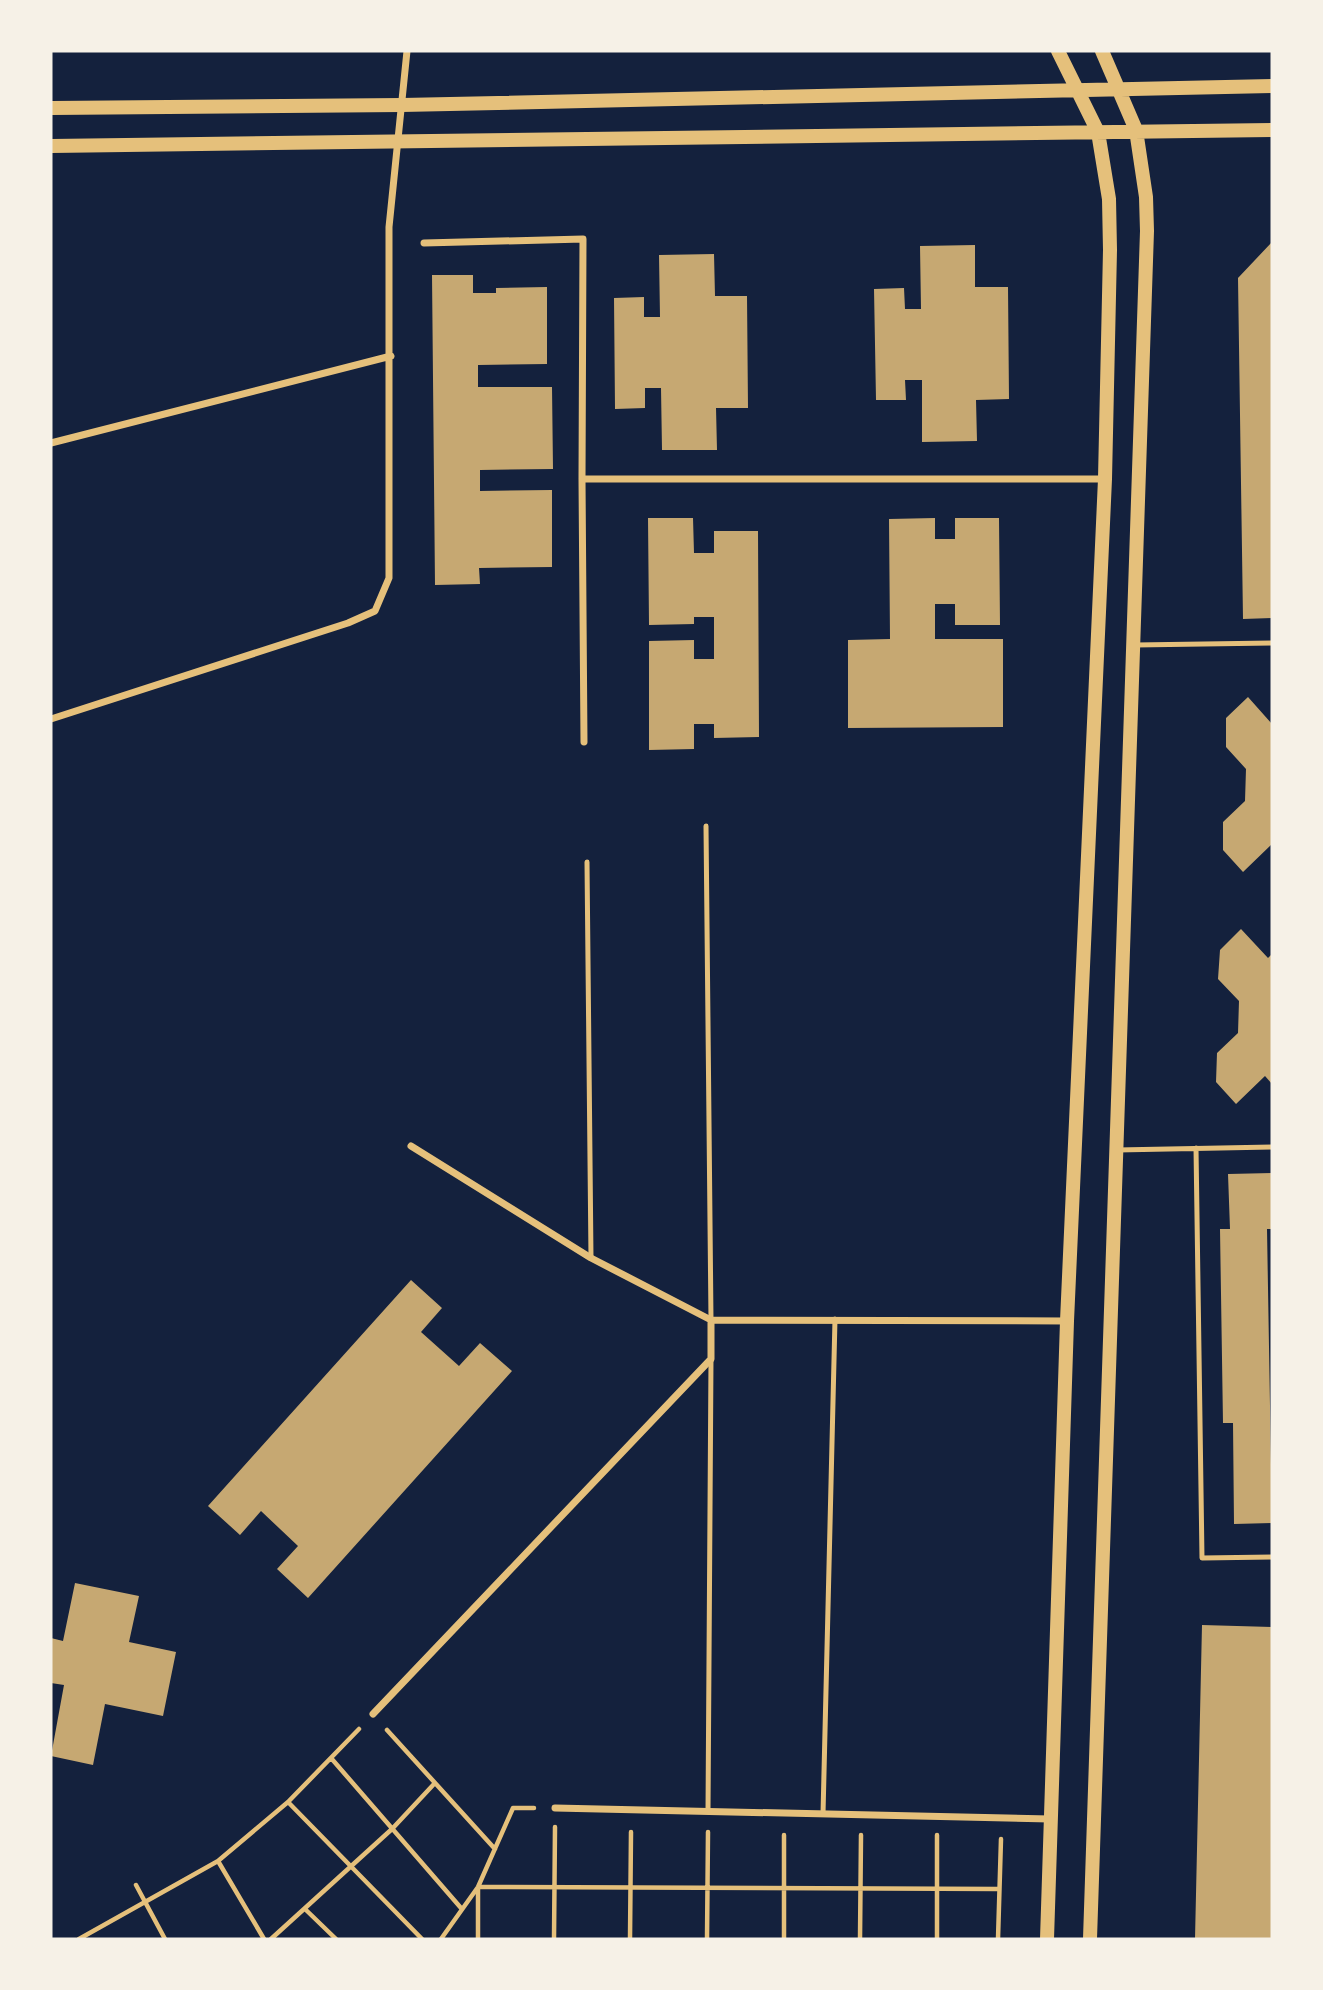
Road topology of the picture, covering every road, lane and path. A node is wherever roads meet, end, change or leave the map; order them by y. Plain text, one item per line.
1 (407, 51) edge
2 (1058, 51) edge
3 (1102, 51) edge
4 (1272, 86) edge
5 (1119, 88) junction
6 (1079, 89) junction
7 (402, 104) junction
8 (51, 108) edge
9 (1136, 130) junction
10 (1272, 130) edge
11 (1098, 132) junction
12 (397, 141) junction
13 (51, 146) edge
14 (424, 243) dead end
15 (391, 356) junction
16 (51, 443) edge
17 (582, 480) junction
18 (1104, 480) junction
19 (1272, 642) edge
20 (1133, 645) junction
21 (51, 719) edge
22 (584, 742) dead end
23 (706, 826) dead end
24 (587, 862) dead end
25 (411, 1146) dead end
26 (1272, 1147) edge
27 (1196, 1148) junction
28 (1117, 1150) junction
29 (591, 1258) junction
30 (835, 1319) junction
31 (711, 1320) junction
32 (1068, 1321) junction
33 (711, 1359) junction
34 (1272, 1557) edge
35 (373, 1714) junction
36 (331, 1758) junction
37 (434, 1784) junction
38 (288, 1802) junction
39 (555, 1808) junction
40 (632, 1810) junction
41 (708, 1811) junction
42 (784, 1813) junction
43 (823, 1814) junction
44 (861, 1815) junction
45 (937, 1816) junction
46 (1001, 1818) junction
47 (1051, 1819) junction
48 (392, 1829) junction
49 (495, 1849) junction
50 (218, 1861) junction
51 (349, 1867) junction
52 (136, 1885) dead end
53 (478, 1887) junction
54 (555, 1887) junction
55 (631, 1887) junction
56 (707, 1888) junction
57 (784, 1888) junction
58 (861, 1888) junction
59 (937, 1889) junction
60 (999, 1889) junction
61 (146, 1904) junction
62 (461, 1908) junction
63 (306, 1910) junction
64 (79, 1939) edge
65 (165, 1939) edge
66 (264, 1939) edge
67 (271, 1939) edge
68 (336, 1939) edge
69 (422, 1939) edge
70 (441, 1939) edge
71 (478, 1939) edge
72 (554, 1939) edge
73 (630, 1939) edge
74 (707, 1939) edge
75 (784, 1939) edge
76 (860, 1939) edge
77 (937, 1939) edge
78 (998, 1939) edge
79 (1047, 1939) edge
80 (1090, 1939) edge

1 - 7 street
2 - 6 main road
3 - 5 main road
4 - 5 main road
5 - 6 main road
5 - 9 main road
6 - 7 main road
6 - 11 main road
7 - 8 main road
7 - 12 street
9 - 10 main road
9 - 11 main road
9 - 20 main road
11 - 12 main road
11 - 18 main road
12 - 13 main road
12 - 15 street
14 - 17 street
15 - 16 street
15 - 21 street
17 - 18 street
17 - 22 street
18 - 32 main road
19 - 20 lane
20 - 28 main road
23 - 31 lane
24 - 29 lane
25 - 29 street
26 - 27 lane
27 - 28 lane
27 - 34 lane
28 - 80 main road
29 - 31 street
30 - 31 street
30 - 32 street
30 - 43 lane
31 - 33 street
32 - 47 main road
33 - 35 street
33 - 41 lane
35 - 36 path
35 - 37 path
36 - 38 path
36 - 48 path
37 - 48 path
37 - 49 path
38 - 50 path
38 - 51 path
39 - 40 street
39 - 49 path
39 - 54 path
40 - 41 street
40 - 55 path
41 - 42 street
41 - 56 path
42 - 43 street
42 - 57 path
43 - 44 street
44 - 45 street
44 - 58 path
45 - 46 street
45 - 59 path
46 - 47 street
46 - 60 path
47 - 79 main road
48 - 51 path
48 - 62 path
49 - 53 path
50 - 61 path
50 - 66 path
51 - 63 path
51 - 69 path
52 - 61 path
53 - 54 path
53 - 62 path
53 - 71 path
54 - 55 path
54 - 72 path
55 - 56 path
55 - 73 path
56 - 57 path
56 - 74 path
57 - 58 path
57 - 75 path
58 - 59 path
58 - 76 path
59 - 60 path
59 - 77 path
60 - 78 path
61 - 64 path
61 - 65 path
62 - 70 path
63 - 67 path
63 - 68 path

